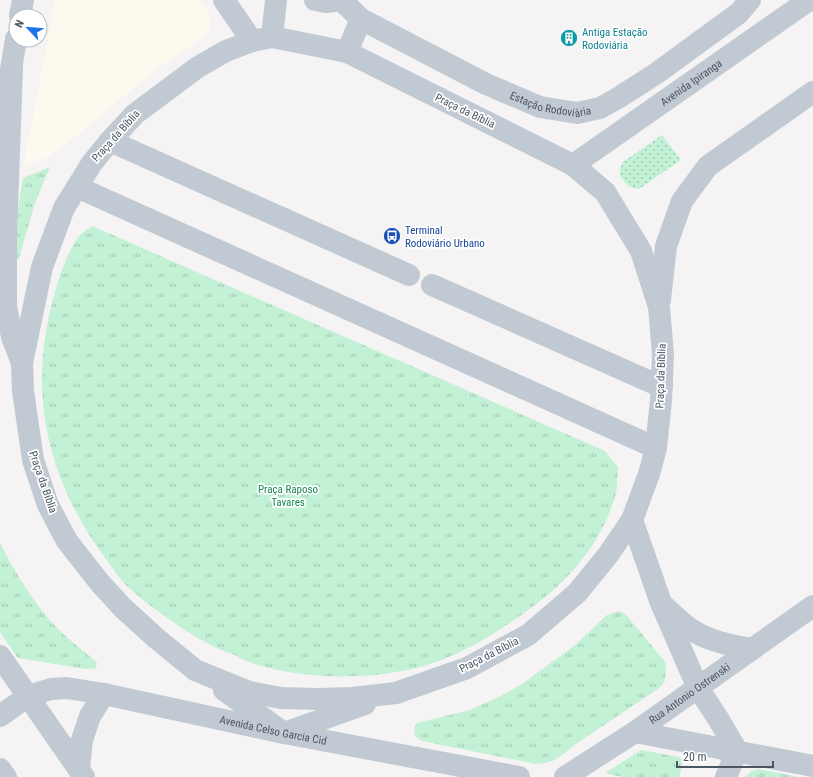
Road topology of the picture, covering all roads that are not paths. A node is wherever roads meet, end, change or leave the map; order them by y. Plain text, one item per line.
1 (224, 0) edge
2 (276, 0) edge
3 (315, 0) edge
4 (341, 0) edge
5 (750, 0) edge
6 (809, 0) edge
7 (361, 19) junction
8 (262, 39) junction
9 (15, 48) edge
10 (347, 52) junction
11 (12, 67) junction
12 (813, 92) edge
13 (618, 98) junction
14 (0, 123) edge
15 (632, 124) junction
16 (110, 141) junction
17 (573, 165) junction
18 (77, 187) junction
19 (408, 275) dead end
20 (432, 285) dead end
21 (659, 307) junction
22 (22, 363) junction
23 (662, 387) junction
24 (656, 448) junction
25 (632, 520) junction
26 (661, 603) junction
27 (813, 606) edge
28 (752, 649) junction
29 (0, 656) edge
30 (195, 670) junction
31 (698, 688) junction
32 (396, 693) junction
33 (104, 694) junction
34 (28, 696) junction
35 (0, 716) edge
36 (635, 732) junction
37 (284, 733) junction
38 (737, 751) junction
39 (813, 766) edge
40 (0, 769) edge
41 (464, 772) edge
42 (81, 773) edge
43 (6, 777) edge
44 (519, 777) edge
45 (565, 777) edge
46 (726, 777) edge

1 - 8 street
2 - 8 street
3 - 4 street
4 - 7 street, Estação Rodoviária
5 - 13 street, Estação Rodoviária
6 - 15 street, Avenida Ipiranga
7 - 10 street
7 - 13 street, Estação Rodoviária
8 - 10 street, Praça da Bíblia
8 - 16 street, Praça da Bíblia
9 - 11 street
10 - 17 street, Praça da Bíblia
11 - 14 street
11 - 22 street
12 - 21 street
13 - 15 street
15 - 17 street, Avenida Ipiranga
16 - 18 street, Praça da Bíblia
16 - 19 street
17 - 21 street, Praça da Bíblia
18 - 22 street, Praça da Bíblia
18 - 24 street
20 - 23 street
21 - 23 street, Praça da Bíblia
22 - 30 street, Praça da Bíblia
23 - 24 street, Praça da Bíblia
24 - 25 street, Praça da Bíblia
25 - 26 street
25 - 32 street, Praça da Bíblia
26 - 28 street
26 - 31 street
27 - 28 street, Rua Antonio Ostrenski
28 - 31 street, Rua Antonio Ostrenski
29 - 34 street
30 - 32 street, Praça da Bíblia
30 - 37 street
31 - 36 street, Rua Antonio Ostrenski
31 - 38 street
32 - 37 street
33 - 34 street, Avenida Celso Garcia Cid
33 - 37 street, Avenida Celso Garcia Cid
33 - 42 street
34 - 35 street, Avenida Celso Garcia Cid
34 - 42 street
36 - 38 street
36 - 45 street, Rua Antonio Ostrenski
37 - 41 street, Avenida Celso Garcia Cid
38 - 39 street
38 - 46 street
40 - 43 street
41 - 44 street, Avenida Celso Garcia Cid

